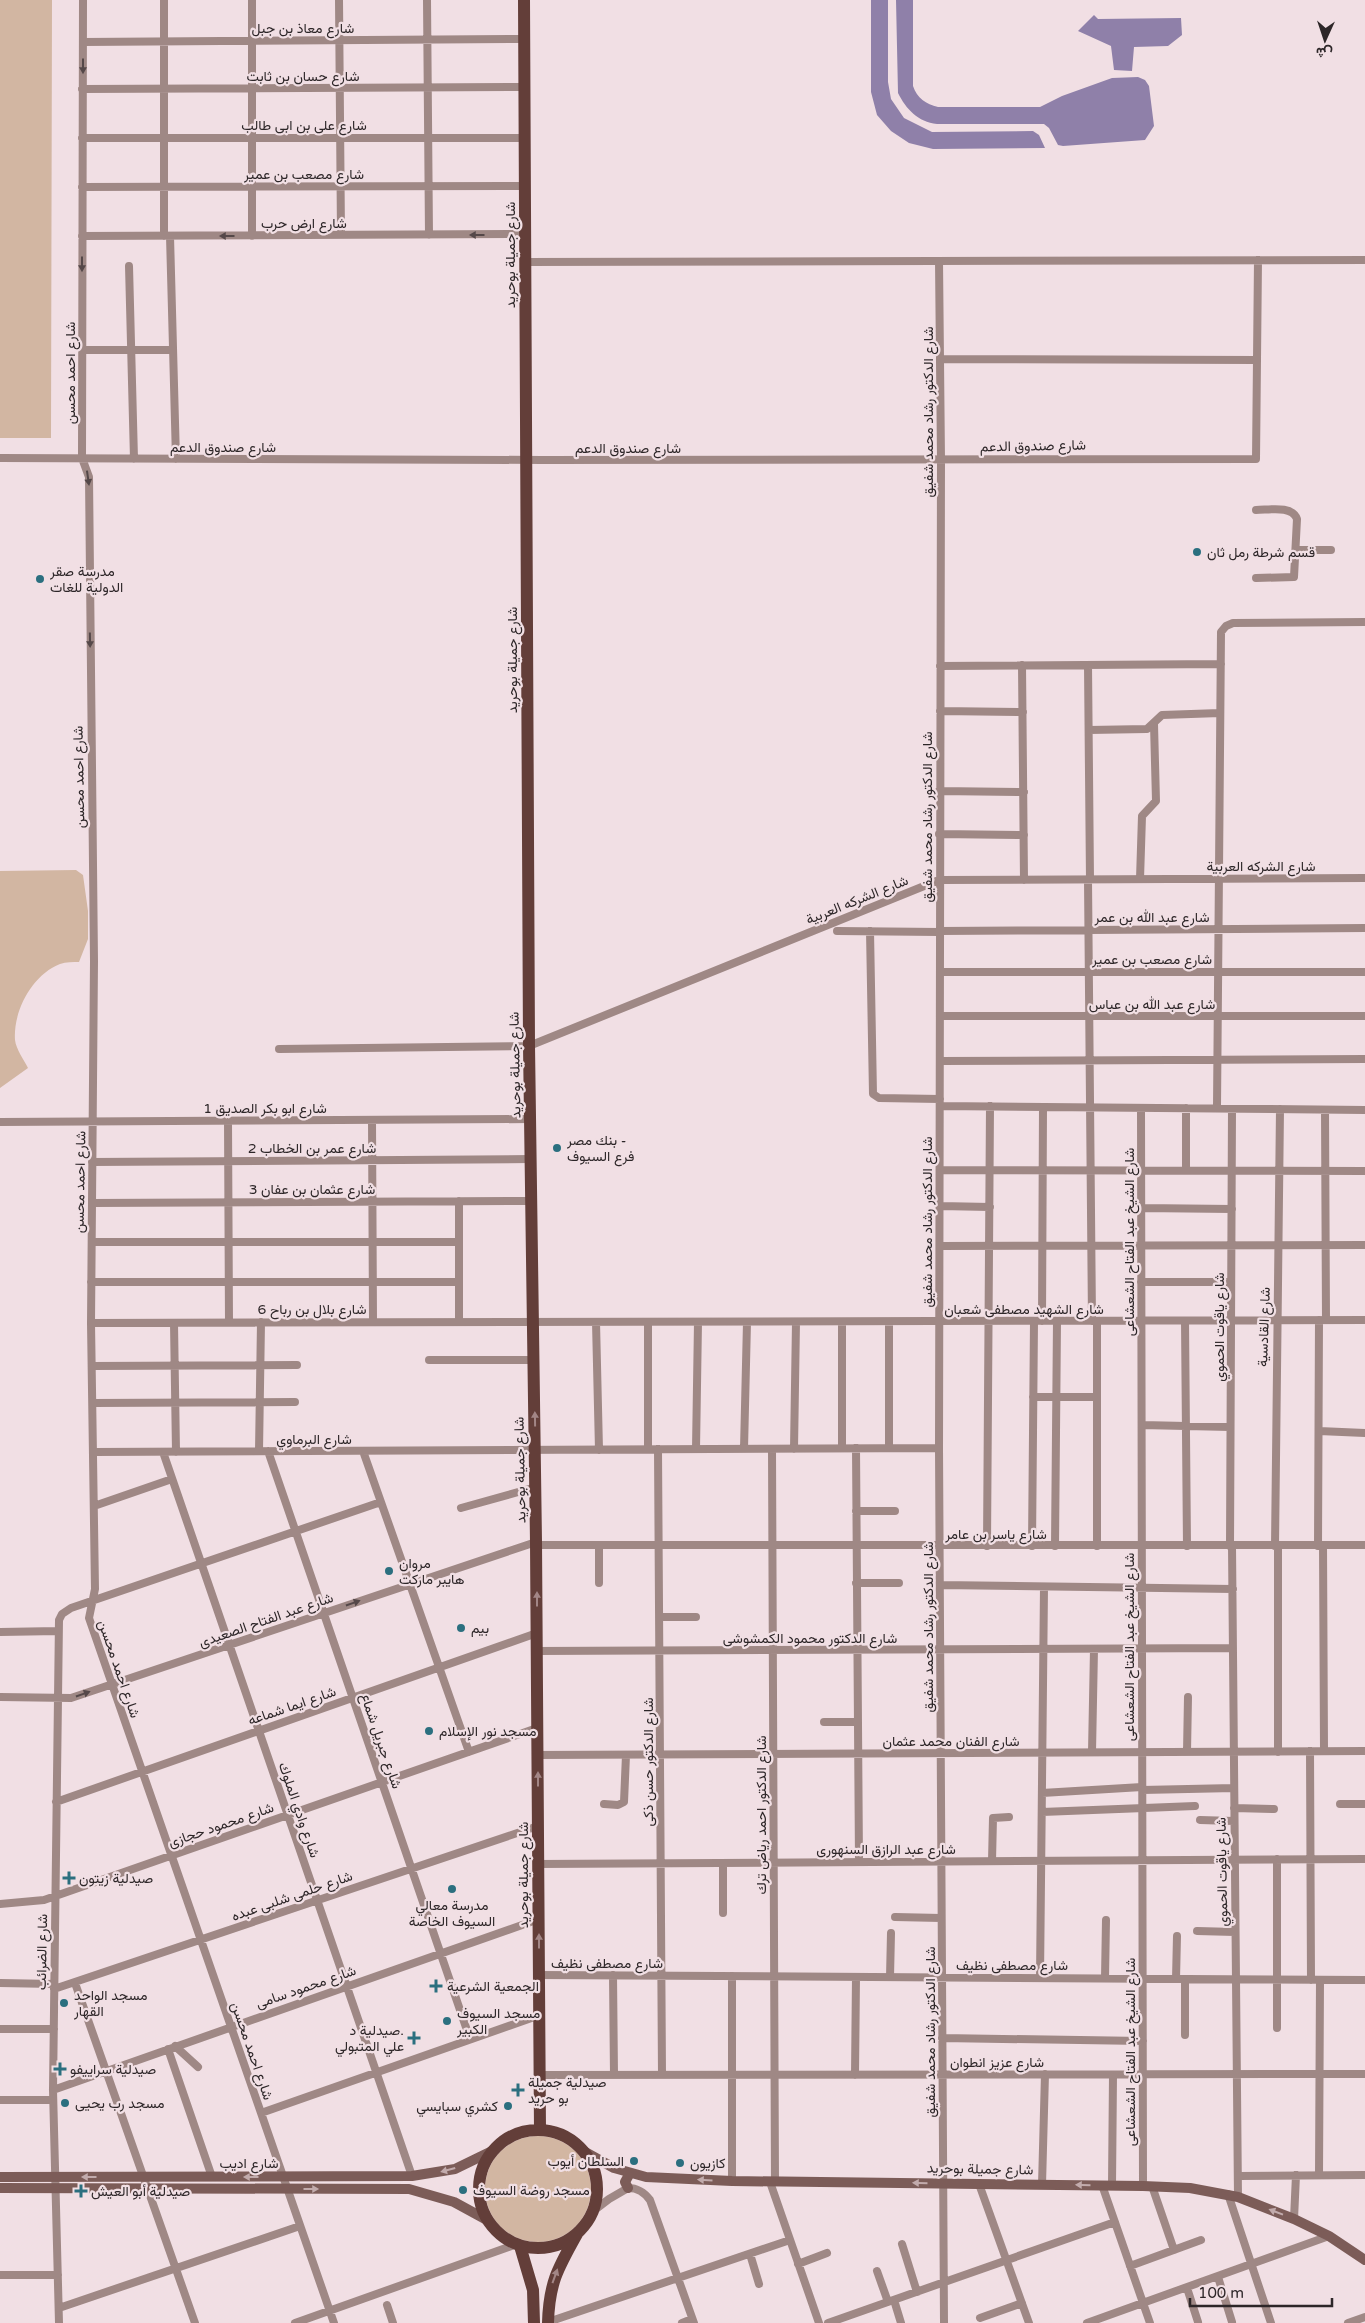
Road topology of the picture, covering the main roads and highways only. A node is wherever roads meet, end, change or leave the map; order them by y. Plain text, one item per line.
1 (524, 0) edge
2 (540, 2130) junction
3 (492, 2150) junction
4 (584, 2152) junction
5 (630, 2173) junction
6 (0, 2178) edge
7 (0, 2188) edge
8 (628, 2188) road end
9 (487, 2220) junction
10 (577, 2234) junction
11 (518, 2245) junction
12 (1365, 2260) edge
13 (534, 2323) edge
14 (548, 2323) edge

2 -> 1 main road, شارع جميلة بوحريد
2 - 3 main road
2 - 4 main road
3 -> 6 main road, شارع اديب
3 - 9 main road
4 - 5 main road, شارع جميلة بوحريد
4 - 10 main road
5 - 8 main road
12 -> 5 main road, شارع جميلة بوحريد
7 -> 9 main road, شارع اديب
9 - 11 main road
10 - 11 main road
14 -> 10 main road
11 - 13 main road

